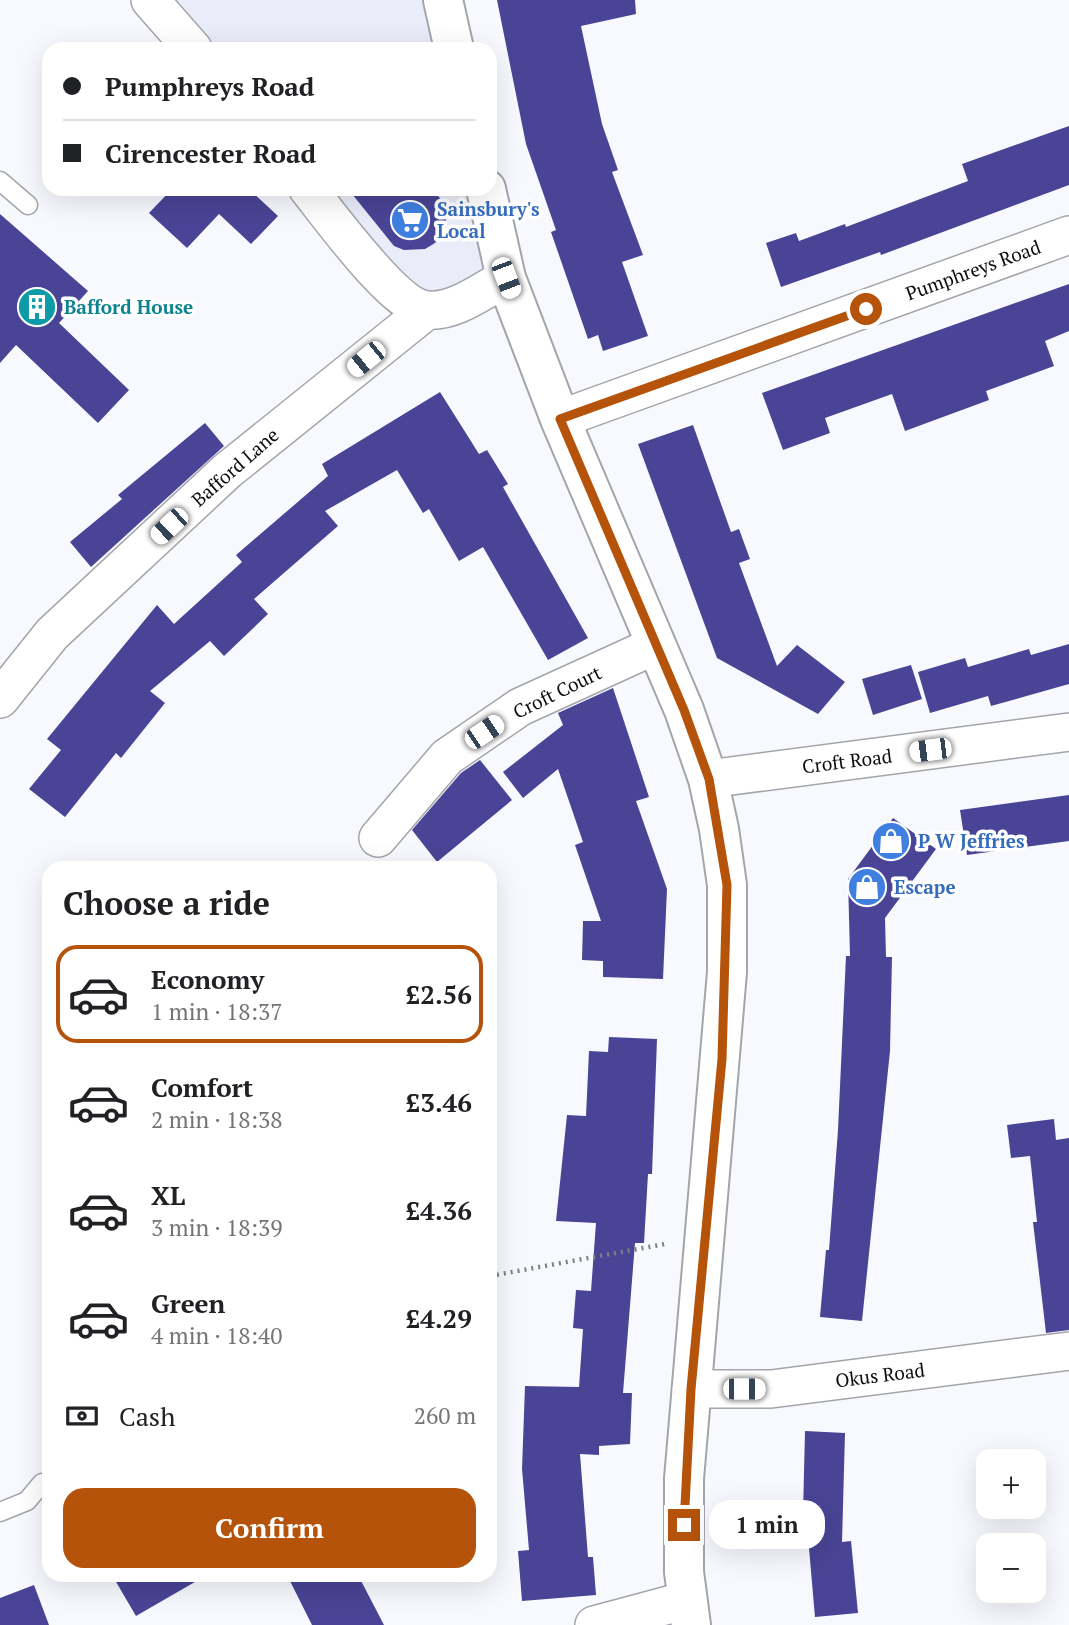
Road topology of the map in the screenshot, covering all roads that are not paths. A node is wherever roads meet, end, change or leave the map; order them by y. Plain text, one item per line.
1 (150, 0) edge
2 (443, 0) edge
3 (186, 42) edge
4 (452, 42) edge
5 (0, 181) edge
6 (314, 196) edge
7 (488, 196) edge
8 (28, 205) dead end
9 (1069, 235) edge
10 (506, 278) junction
11 (426, 311) junction
12 (560, 419) junction
13 (656, 645) junction
14 (0, 699) edge
15 (1069, 732) edge
16 (709, 779) junction
17 (378, 838) dead end
18 (1069, 1351) edge
19 (691, 1389) junction
20 (42, 1483) dead end
21 (0, 1512) edge
22 (689, 1613) edge
23 (594, 1625) edge

1 - 3 street
2 - 4 main road
5 - 8 lane
6 - 11 street
7 - 10 main road
9 - 12 street, Pumphreys Road
10 - 11 street
10 - 12 main road
11 - 14 street, Bafford Lane
12 - 13 main road
13 - 16 main road
13 - 17 street, Croft Court
15 - 16 street, Croft Road
16 - 19 main road
18 - 19 street, Okus Road
19 - 22 main road
20 - 21 lane
22 - 23 street

